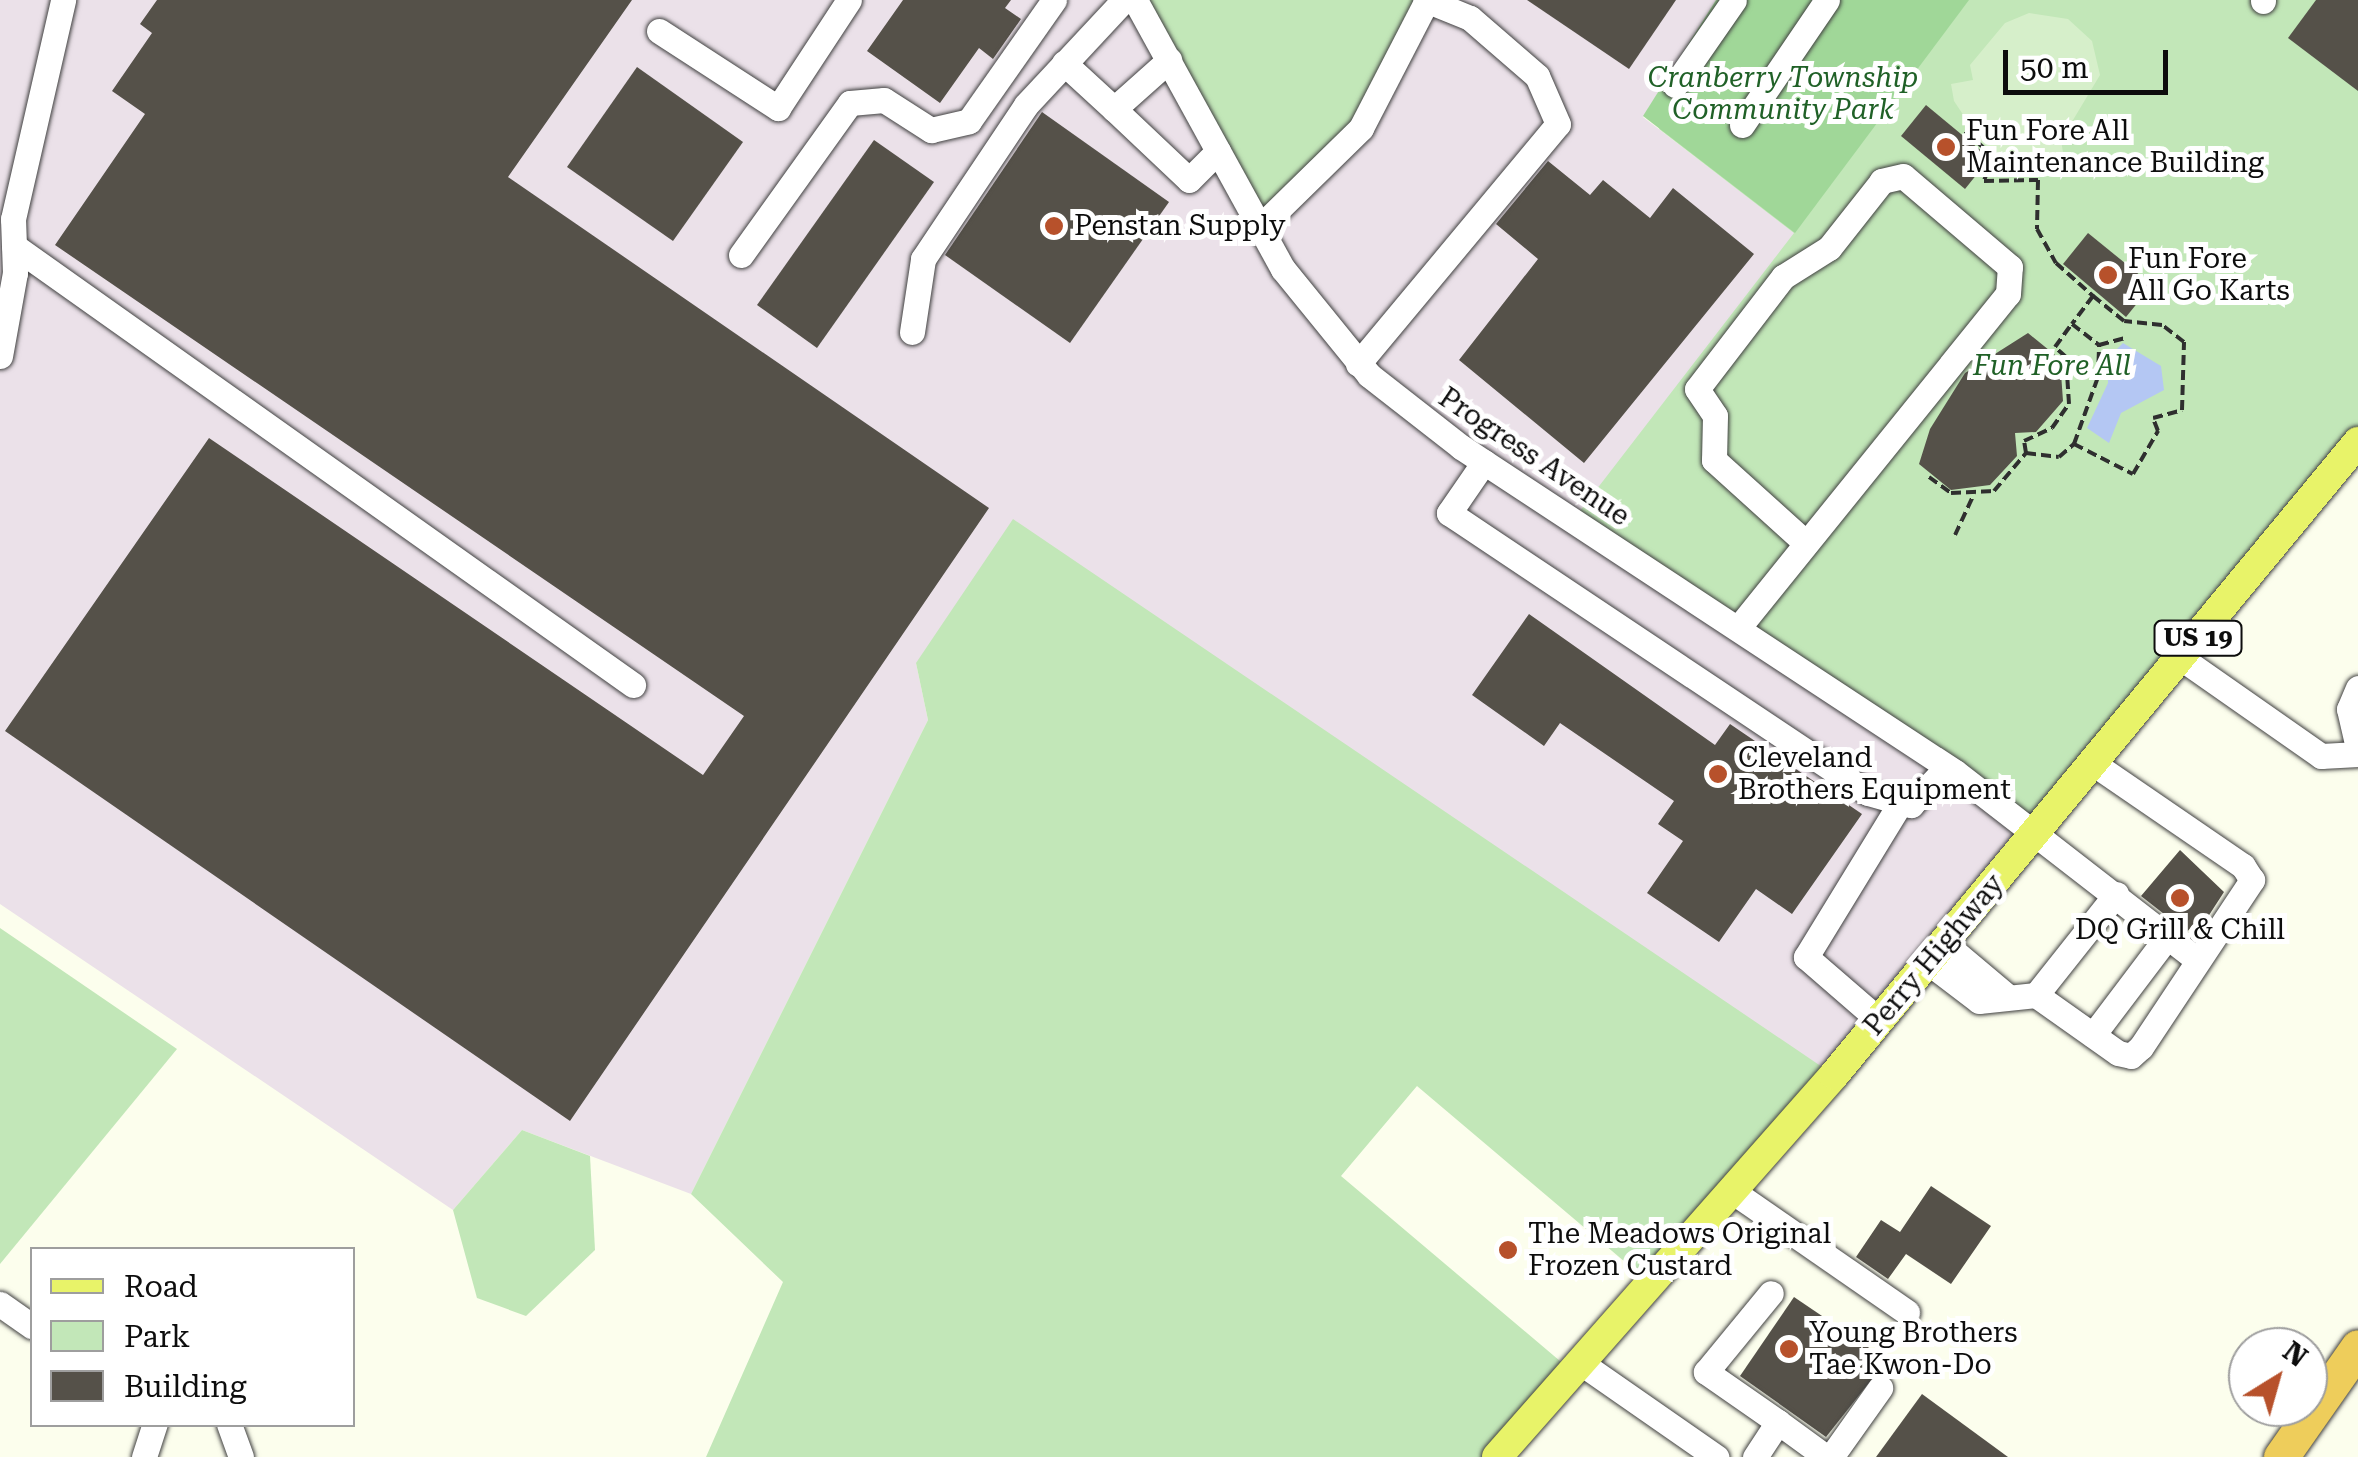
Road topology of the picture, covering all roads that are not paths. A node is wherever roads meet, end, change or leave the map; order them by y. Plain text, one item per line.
1 (63, 0) edge
2 (849, 0) edge
3 (1054, 0) edge
4 (1124, 0) edge
5 (1134, 0) edge
6 (1426, 0) edge
7 (1734, 0) edge
8 (1827, 0) edge
9 (659, 31) dead end
10 (1169, 60) junction
11 (1064, 62) junction
12 (1675, 85) dead end
13 (1114, 109) junction
14 (1742, 124) dead end
15 (1218, 151) junction
16 (6, 218) edge
17 (1259, 228) junction
18 (14, 246) junction
19 (740, 255) dead end
20 (912, 332) dead end
21 (0, 356) edge
22 (1358, 364) junction
23 (2358, 442) edge
24 (1484, 462) junction
25 (1806, 542) junction
26 (1739, 627) junction
27 (2182, 658) junction
28 (632, 685) dead end
29 (2358, 688) edge
30 (2358, 751) edge
31 (2094, 764) junction
32 (1947, 767) junction
33 (1901, 802) junction
34 (2037, 834) junction
35 (2116, 894) junction
36 (2168, 936) junction
37 (1936, 953) junction
38 (2196, 958) junction
39 (2036, 995) junction
40 (1880, 1020) junction
41 (2093, 1035) junction
42 (1732, 1191) junction
43 (1771, 1293) dead end
44 (0, 1304) edge
45 (1907, 1312) dead end
46 (30, 1325) edge
47 (2358, 1347) edge
48 (1580, 1363) junction
49 (1880, 1388) dead end
50 (1778, 1422) junction
51 (154, 1427) edge
52 (230, 1427) edge
53 (144, 1457) edge
54 (241, 1457) edge
55 (1497, 1457) edge
56 (1716, 1457) edge
57 (1755, 1457) edge
58 (1828, 1457) edge
59 (2281, 1457) edge

1 - 16 street
2 - 9 street
3 - 19 street
4 - 11 street
5 - 10 street, Progress Avenue
6 - 17 street
6 - 22 street
7 - 12 street
8 - 14 street
10 - 13 street
10 - 15 street, Progress Avenue
11 - 13 street
11 - 20 street
13 - 15 street
15 - 17 street, Progress Avenue
16 - 18 street
17 - 22 street, Progress Avenue
18 - 21 street
18 - 28 street
22 - 24 street, Progress Avenue
23 - 27 main road, Perry Highway / US 19
24 - 26 street, Progress Avenue
24 - 33 street
25 - 25 street
25 - 26 street
26 - 32 street, Progress Avenue
27 - 30 street
27 - 31 main road, Perry Highway / US 19
29 - 30 street
31 - 34 main road, Perry Highway / US 19
31 - 38 street
32 - 33 street
32 - 34 street, Progress Avenue
33 - 40 street
34 - 35 street, Progress Avenue
34 - 37 main road, Perry Highway / US 19
35 - 36 street, Progress Avenue
35 - 39 street
36 - 38 street, Progress Avenue
36 - 41 street
37 - 39 street
37 - 40 main road, Perry Highway / US 19
38 - 41 street
39 - 41 street
40 - 42 main road, Perry Highway / US 19
42 - 45 street
42 - 48 main road, Perry Highway / US 19
43 - 50 street
44 - 46 street
47 - 59 highway
48 - 55 main road, Perry Highway / US 19
48 - 56 street
49 - 58 street
50 - 57 street
50 - 58 street
51 - 53 street
52 - 54 street

